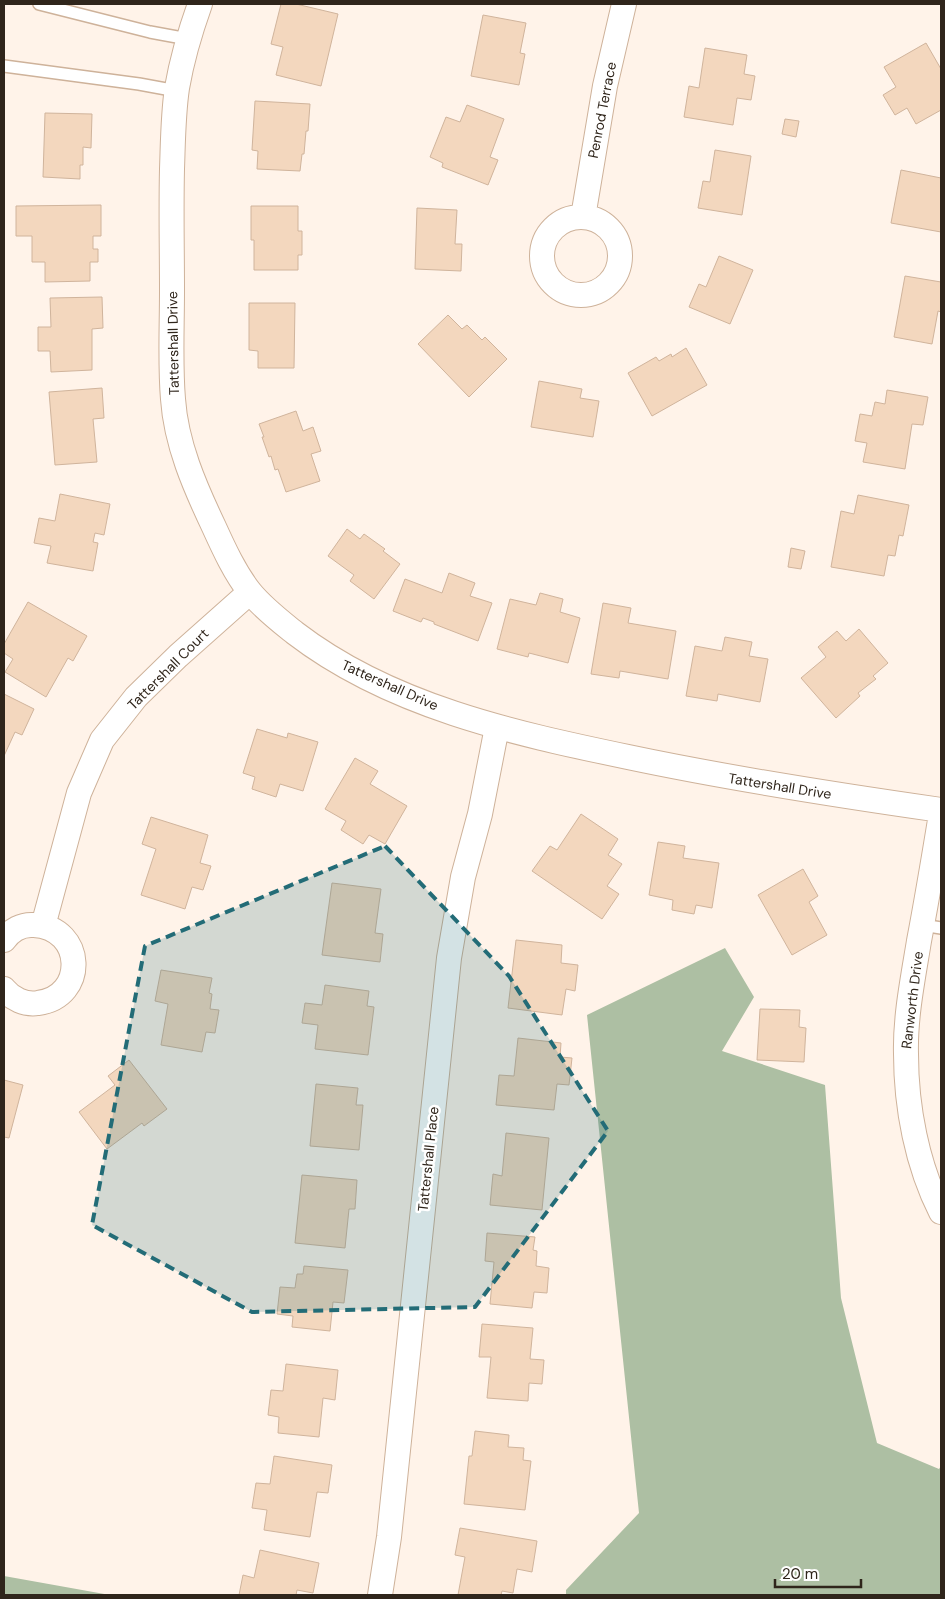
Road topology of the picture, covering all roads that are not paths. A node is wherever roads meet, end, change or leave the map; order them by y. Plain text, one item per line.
1 (39, 4) edge
2 (200, 4) edge
3 (624, 4) edge
4 (188, 39) junction
5 (4, 66) edge
6 (177, 91) junction
7 (583, 217) dead end
8 (250, 592) junction
9 (497, 727) junction
10 (941, 810) edge
11 (941, 814) edge
12 (937, 865) edge
13 (43, 926) junction
14 (932, 926) edge
15 (4, 940) edge
16 (4, 989) edge
17 (941, 1212) edge
18 (380, 1595) edge

1 - 4 lane
2 - 4 street, Tattershall Drive
3 - 7 street, Penrod Terrace
4 - 6 street, Tattershall Drive
5 - 6 lane
6 - 8 street, Tattershall Drive
8 - 9 street, Tattershall Drive
8 - 13 street, Tattershall Court
9 - 10 street, Tattershall Drive
9 - 18 street, Tattershall Place
11 - 12 street, Ranworth Drive
12 - 14 street, Ranworth Drive
13 - 15 street
13 - 16 street
14 - 17 street, Ranworth Drive

